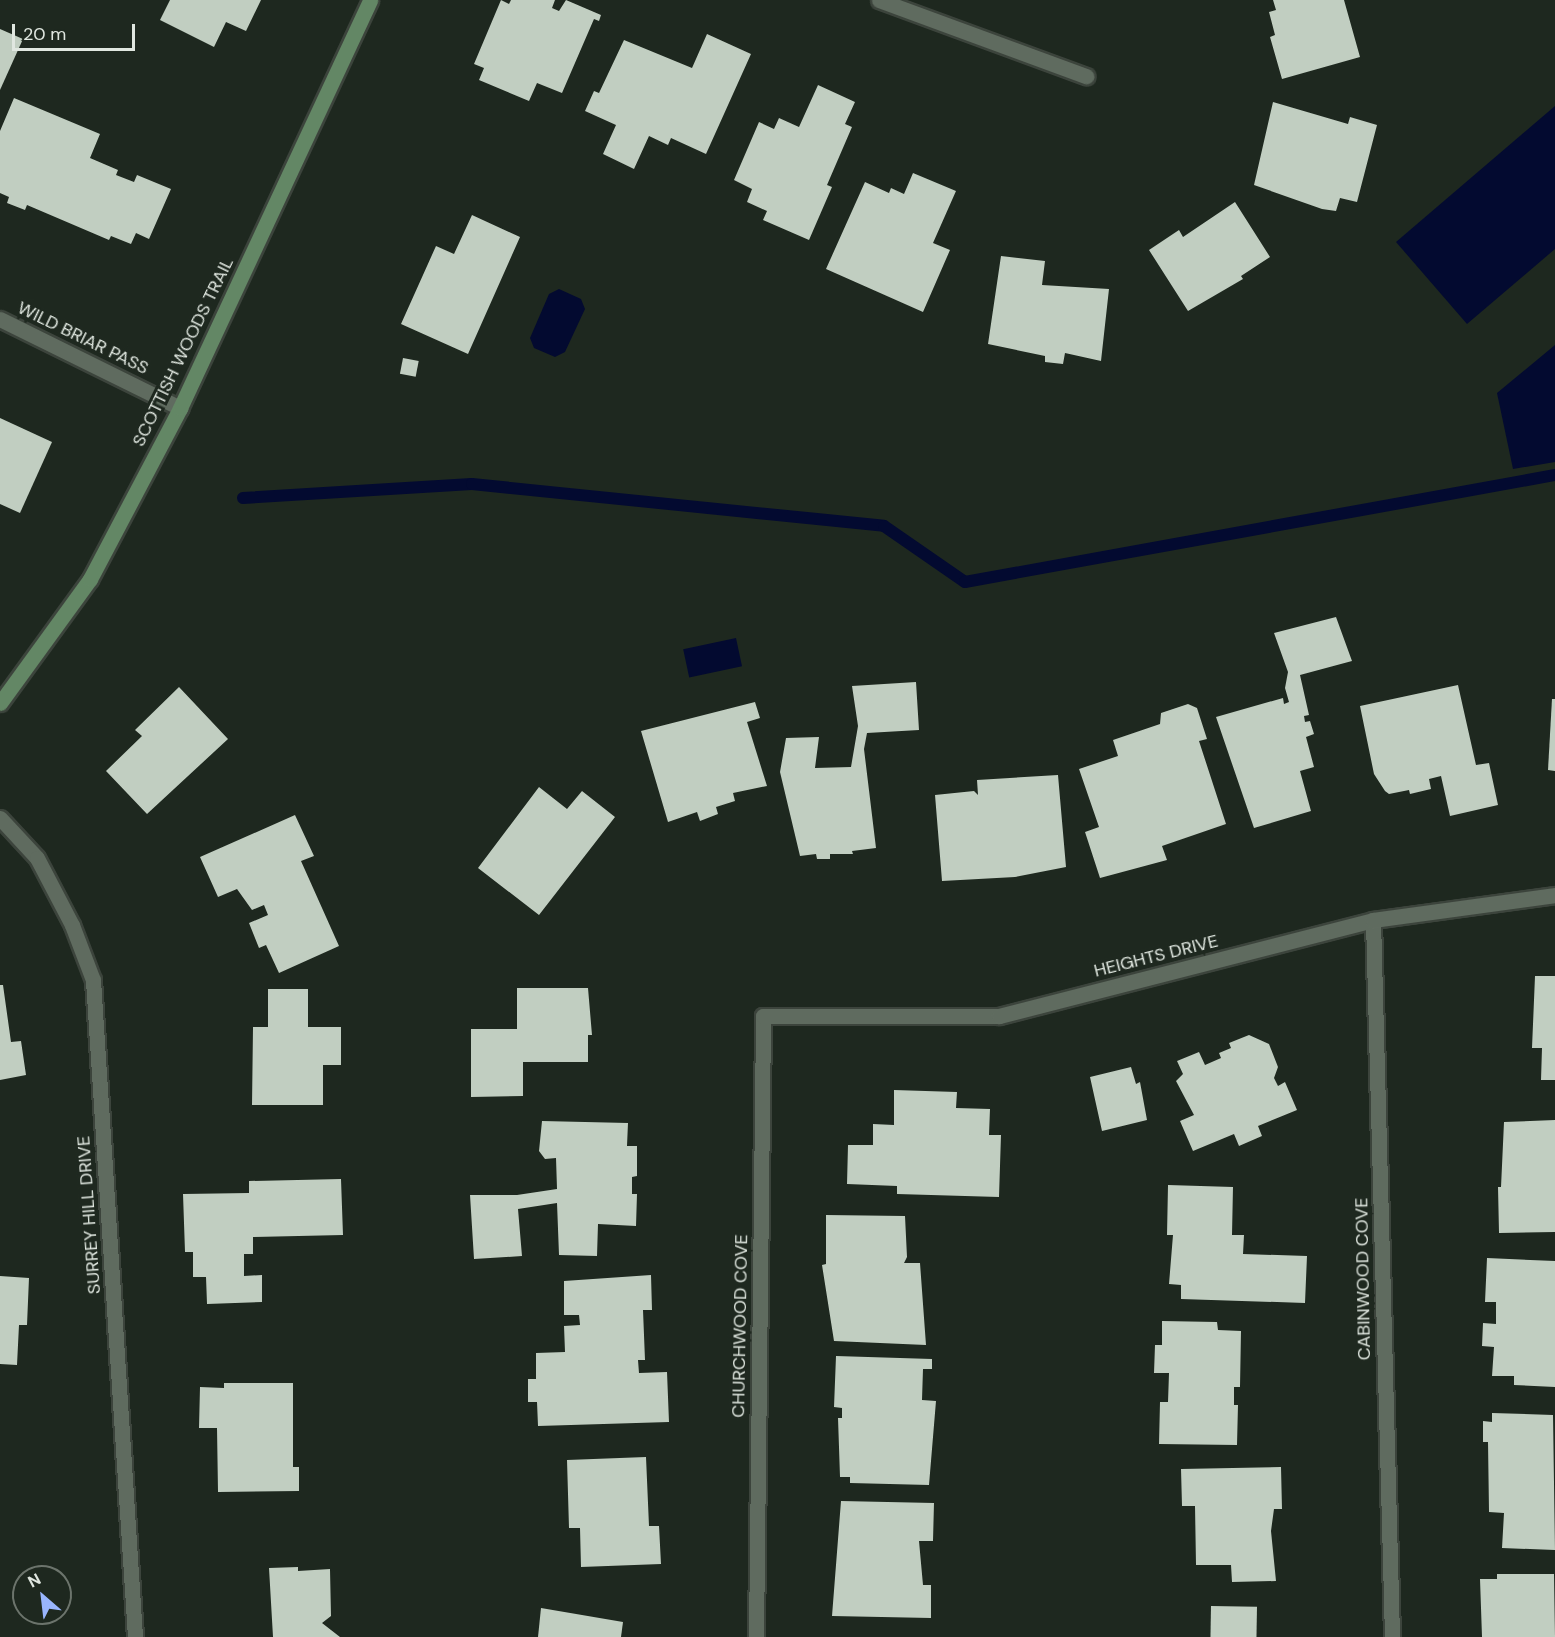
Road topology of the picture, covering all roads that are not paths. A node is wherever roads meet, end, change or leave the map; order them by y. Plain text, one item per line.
1 (370, 0) edge
2 (879, 0) edge
3 (1086, 76) dead end
4 (0, 319) edge
5 (180, 408) junction
6 (0, 703) edge
7 (0, 818) edge
8 (1555, 895) edge
9 (1373, 920) junction
10 (763, 1016) joint
11 (135, 1637) edge
12 (756, 1637) edge
13 (1392, 1637) edge

1 - 5 street, SCOTTISH WOODS TRAIL
2 - 3 street
4 - 5 street, WILD BRIAR PASS
5 - 6 street, SCOTTISH WOODS TRAIL
7 - 11 street, SURREY HILL DRIVE
8 - 9 street, HEIGHTS DRIVE
9 - 10 street, HEIGHTS DRIVE
9 - 13 street, CABINWOOD COVE
10 - 12 street, CHURCHWOOD COVE

